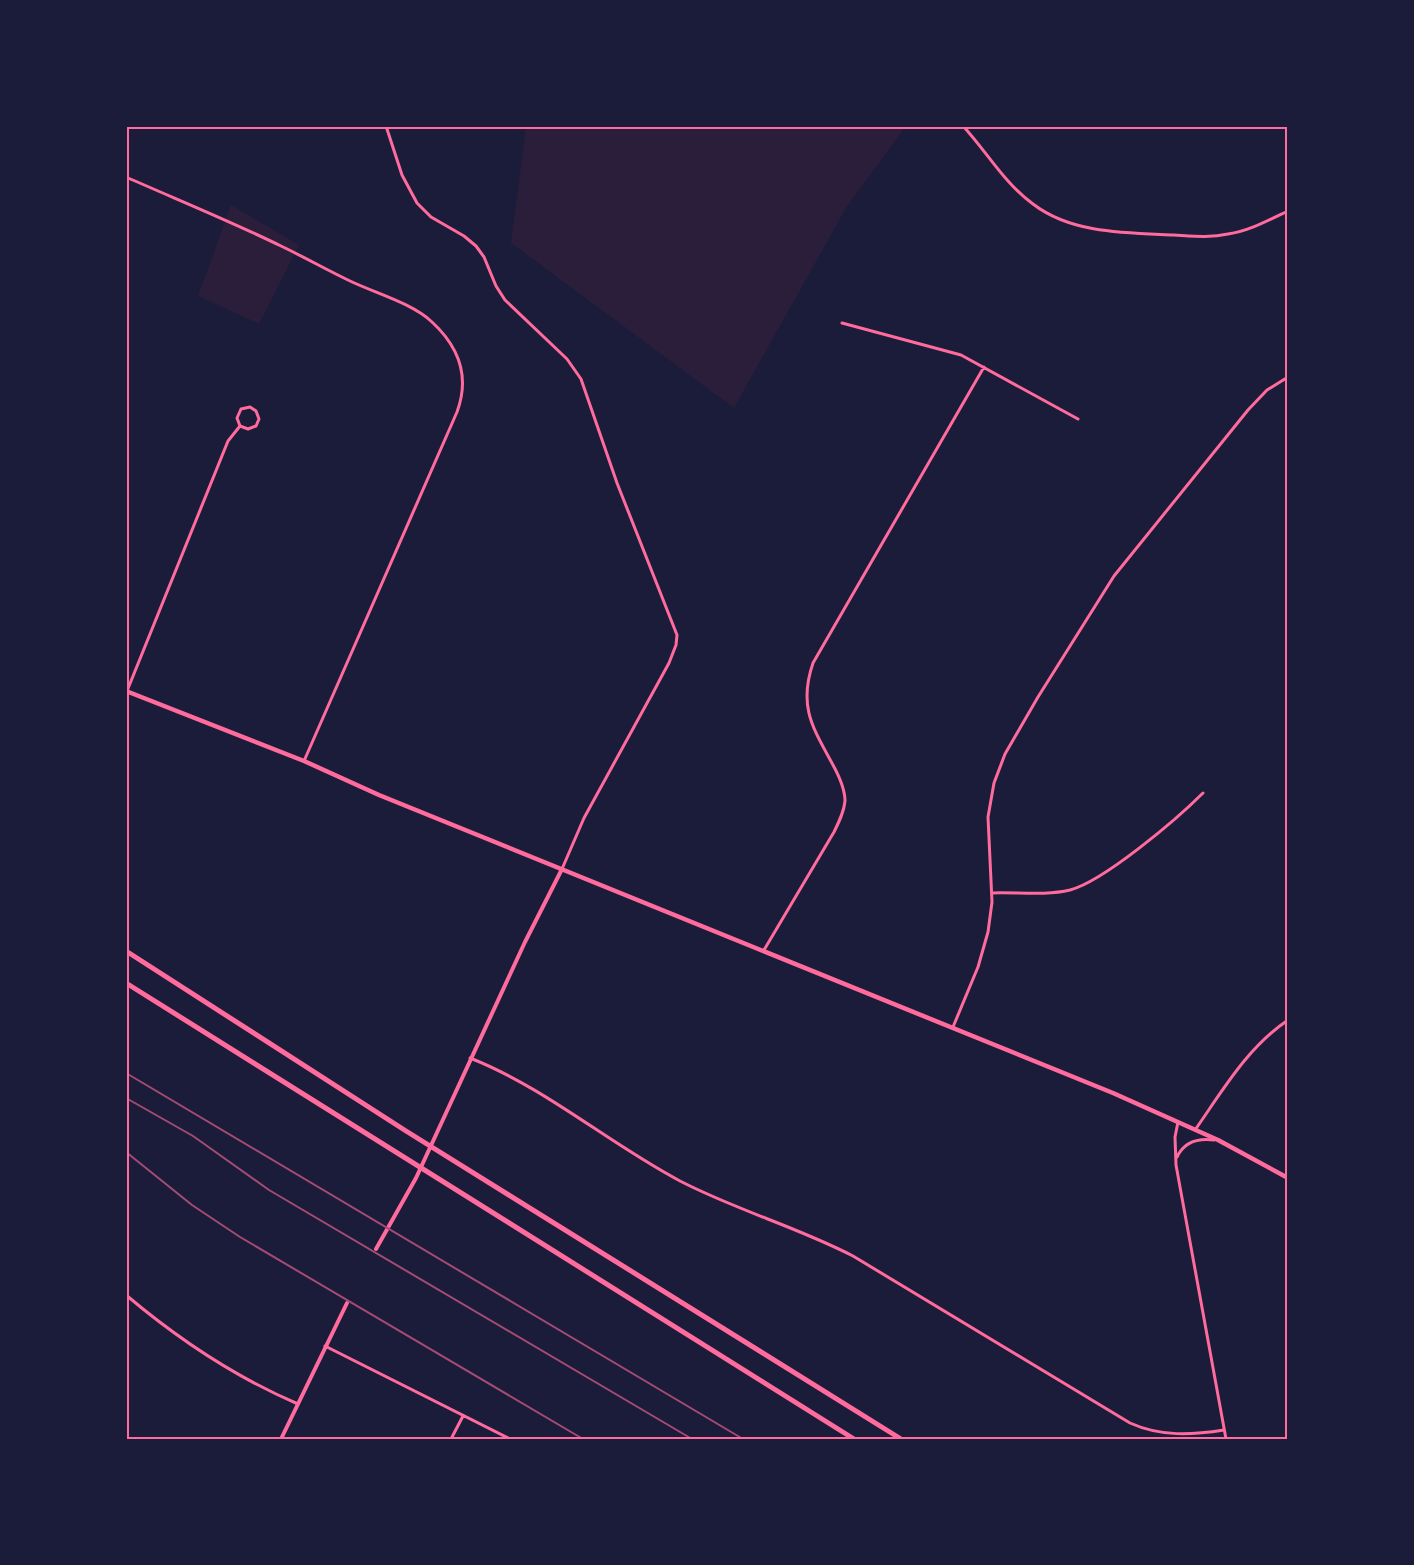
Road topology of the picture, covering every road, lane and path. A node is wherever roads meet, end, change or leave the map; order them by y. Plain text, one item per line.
1 (386, 126) edge
2 (963, 126) edge
3 (126, 177) edge
4 (1288, 212) edge
5 (842, 323) dead end
6 (984, 367) junction
7 (1288, 377) edge
8 (1078, 419) dead end
9 (240, 426) junction
10 (127, 691) edge
11 (304, 761) junction
12 (1203, 793) dead end
13 (562, 869) junction
14 (992, 893) junction
15 (126, 951) edge
16 (764, 951) junction
17 (126, 983) edge
18 (1288, 1020) edge
19 (953, 1027) junction
20 (470, 1058) junction
21 (1178, 1122) junction
22 (1195, 1130) junction
23 (1218, 1140) junction
24 (1176, 1158) junction
25 (1288, 1178) edge
26 (376, 1249) dead end
27 (126, 1295) edge
28 (347, 1303) dead end
29 (325, 1346) junction
30 (298, 1404) junction
31 (463, 1416) junction
32 (1224, 1430) junction
33 (281, 1439) edge
34 (452, 1439) edge
35 (510, 1439) edge
36 (854, 1439) edge
37 (901, 1439) edge
38 (1226, 1439) edge

1 - 13 street
2 - 4 street
3 - 11 street
5 - 6 street
6 - 8 street
6 - 16 street
7 - 14 street
9 - 9 street
9 - 10 street
10 - 11 main road
11 - 13 main road
12 - 14 street
13 - 16 main road
13 - 20 street
14 - 19 street
15 - 37 highway
16 - 19 main road
17 - 36 highway
18 - 22 street
19 - 21 main road
20 - 26 street
20 - 32 street
21 - 22 main road
21 - 24 street
22 - 23 main road
23 - 24 street
23 - 25 main road
24 - 32 street
27 - 30 street
28 - 29 street
29 - 30 street
29 - 31 street
30 - 33 street
31 - 34 street
31 - 35 street
32 - 38 street

